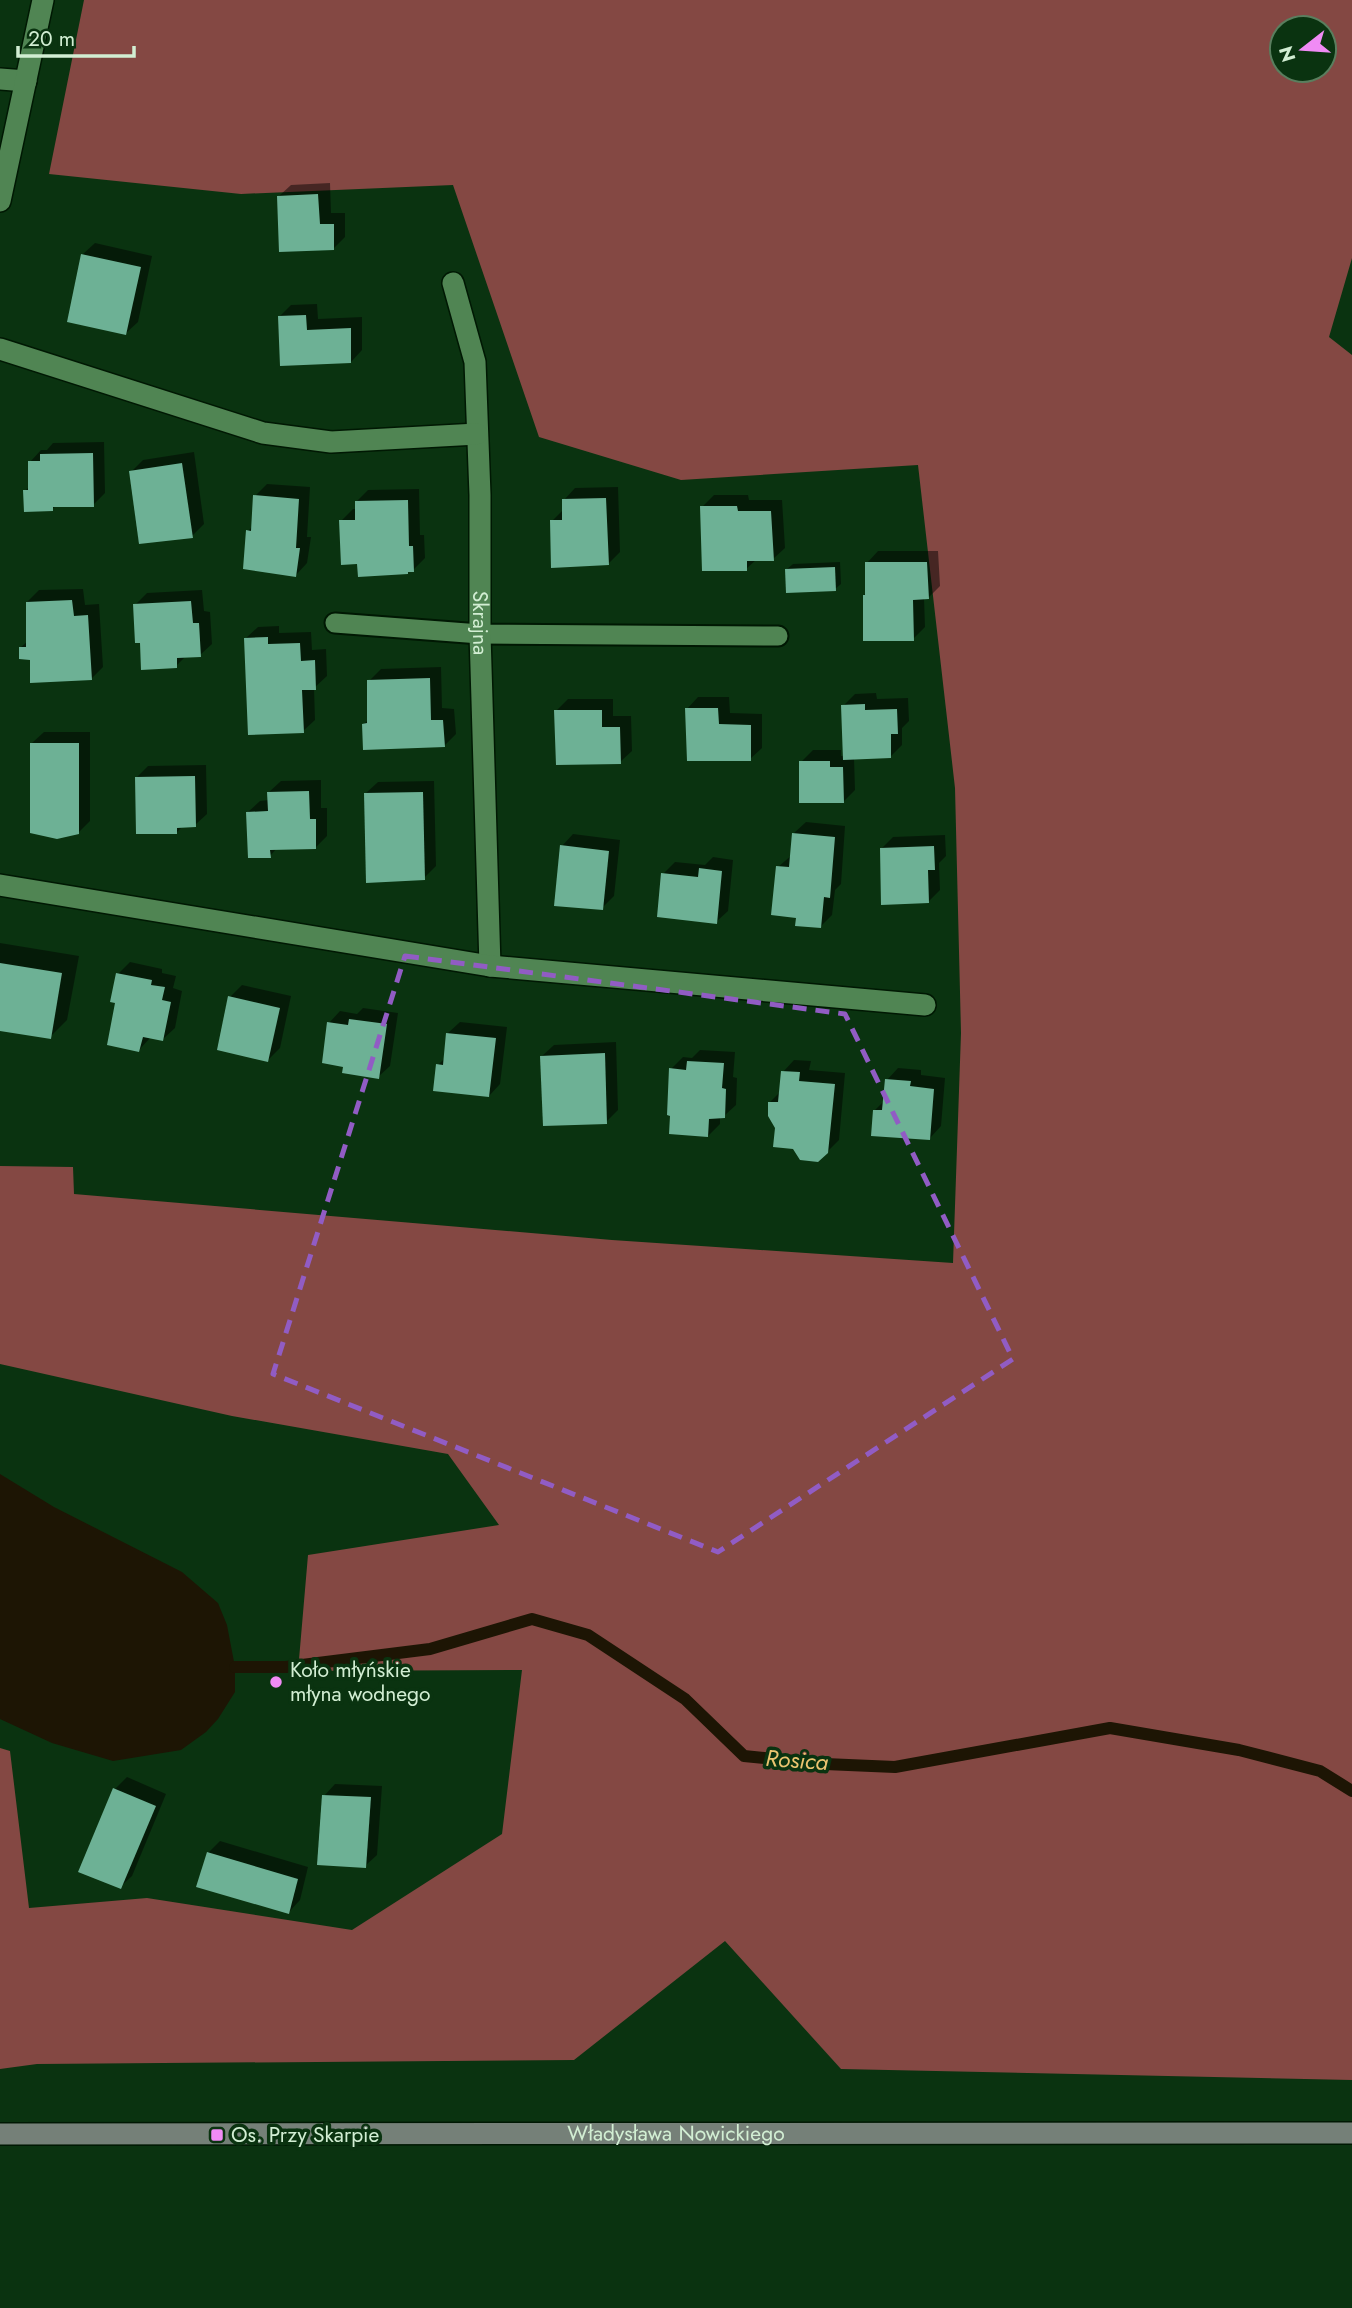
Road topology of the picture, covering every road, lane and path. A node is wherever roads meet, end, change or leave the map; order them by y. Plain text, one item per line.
1 (43, 0) edge
2 (0, 79) edge
3 (26, 82) junction
4 (0, 201) edge
5 (453, 283) dead end
6 (0, 349) edge
7 (477, 434) junction
8 (335, 623) dead end
9 (480, 634) junction
10 (778, 636) dead end
11 (0, 885) edge
12 (490, 966) junction
13 (925, 1005) dead end
14 (1352, 2133) edge
15 (0, 2134) edge

1 - 3 street
2 - 3 street
3 - 4 street
5 - 7 street, Skrajna
6 - 7 street
7 - 9 street, Skrajna
8 - 9 lane
9 - 10 lane
9 - 12 street, Skrajna
11 - 12 street
12 - 13 street
14 - 15 street, Władysława Nowickiego

